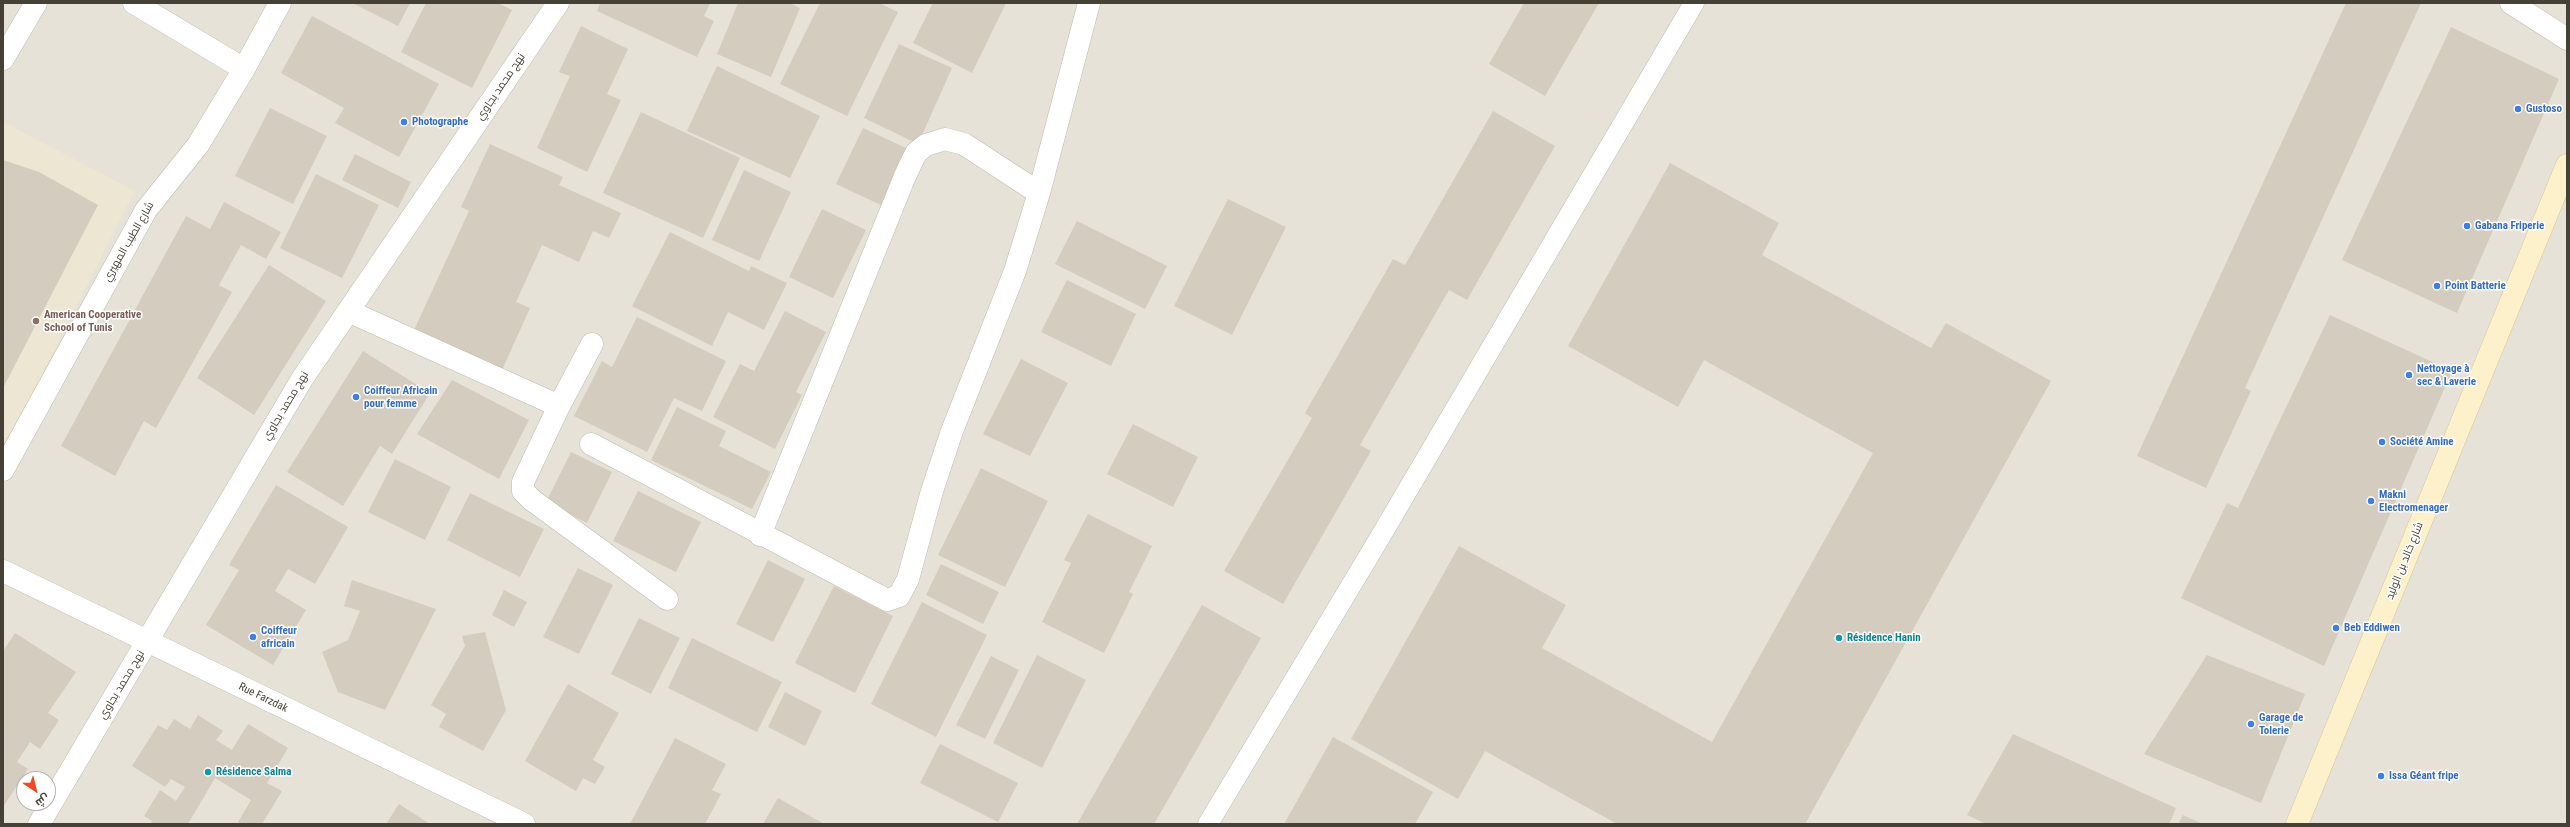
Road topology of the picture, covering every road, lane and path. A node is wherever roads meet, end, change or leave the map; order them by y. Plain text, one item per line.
1 (36, 3) edge
2 (134, 3) edge
3 (280, 3) edge
4 (558, 3) edge
5 (1089, 3) edge
6 (1694, 3) edge
7 (2511, 3) edge
8 (2567, 39) edge
9 (3, 59) edge
10 (244, 69) junction
11 (2567, 165) edge
12 (1039, 193) junction
13 (348, 312) junction
14 (592, 344) dead end
15 (559, 406) junction
16 (591, 444) dead end
17 (3, 470) edge
18 (760, 535) junction
19 (3, 571) edge
20 (667, 599) dead end
21 (147, 642) junction
22 (39, 824) edge
23 (524, 824) edge
24 (1208, 824) edge
25 (2297, 824) edge

1 - 9 street
2 - 10 street
3 - 10 street, شارع الطيب المهيري
4 - 13 street, نهج محمد بجاوي
5 - 12 street
6 - 24 lane
7 - 8 street
10 - 17 street, شارع الطيب المهيري
11 - 25 street, شارع خالد بن الوليد
12 - 18 street
12 - 18 street
13 - 15 street
13 - 21 street, نهج محمد بجاوي
14 - 15 street
15 - 20 street
16 - 18 street
19 - 21 street, Rue Farzdak
21 - 22 street, نهج محمد بجاوي
21 - 23 street, Rue Farzdak

